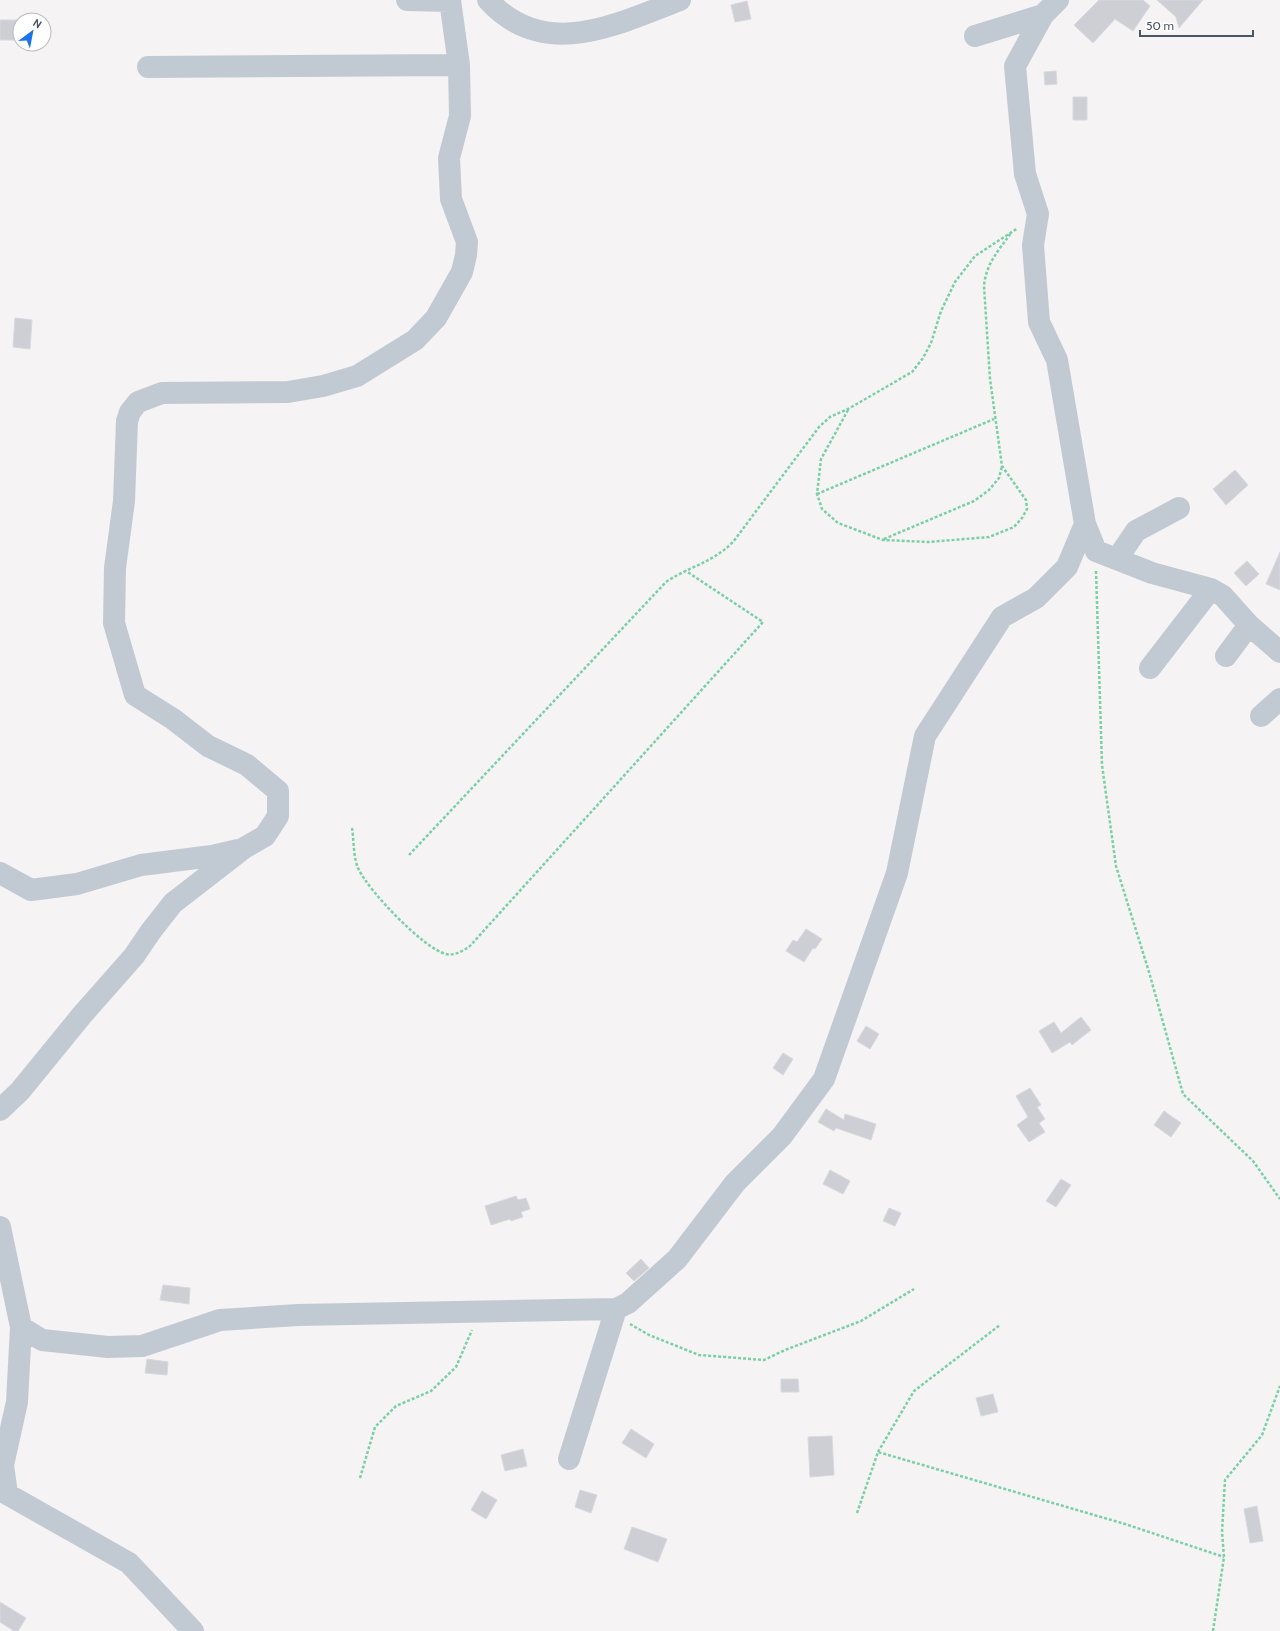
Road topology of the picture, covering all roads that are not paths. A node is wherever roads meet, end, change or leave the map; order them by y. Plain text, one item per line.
1 (407, 0) edge
2 (450, 0) edge
3 (488, 0) edge
4 (680, 0) edge
5 (1050, 8) edge
6 (975, 36) dead end
7 (459, 65) junction
8 (148, 67) dead end
9 (1179, 508) dead end
10 (1085, 524) junction
11 (1117, 559) junction
12 (1211, 589) junction
13 (1249, 625) junction
14 (1280, 652) edge
15 (1226, 656) dead end
16 (1150, 668) dead end
17 (1280, 699) edge
18 (1261, 716) dead end
19 (244, 848) junction
20 (0, 873) edge
21 (0, 1110) edge
22 (0, 1227) edge
23 (616, 1309) junction
24 (20, 1327) junction
25 (569, 1460) dead end
26 (193, 1631) edge

1 - 2 street
2 - 7 street
3 - 4 street
5 - 6 street
5 - 10 street
7 - 8 street
7 - 19 street
9 - 11 street
10 - 11 street
10 - 23 street
11 - 12 street
12 - 13 street
12 - 16 street
13 - 14 street
13 - 15 street
17 - 18 street
19 - 20 street
19 - 21 street
22 - 24 street
23 - 24 street
23 - 25 street
24 - 26 street

